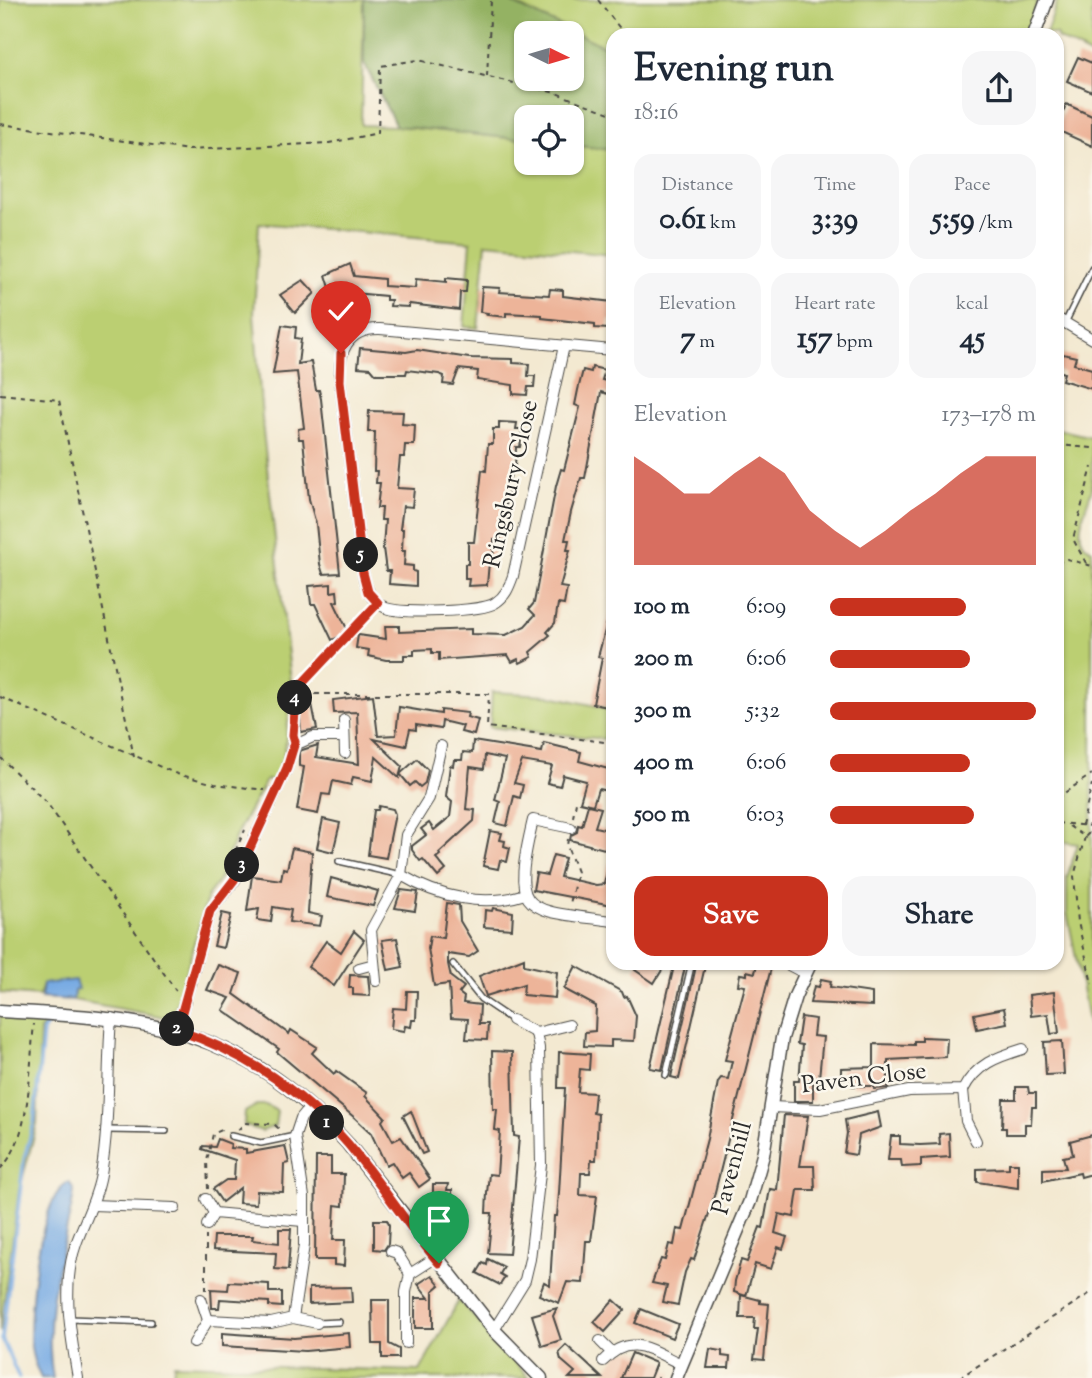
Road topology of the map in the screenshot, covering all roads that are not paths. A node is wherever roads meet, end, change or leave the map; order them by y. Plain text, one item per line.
1 (1047, 0) edge
2 (1037, 28) edge
3 (1092, 268) edge
4 (1064, 315) edge
5 (1064, 322) edge
6 (1092, 339) edge
7 (564, 346) junction
8 (606, 350) edge
9 (344, 720) dead end
10 (344, 737) junction
11 (441, 746) dead end
12 (345, 753) dead end
13 (571, 828) road end
14 (339, 861) dead end
15 (401, 875) junction
16 (525, 894) junction
17 (606, 920) edge
18 (374, 964) junction
19 (453, 964) dead end
20 (359, 968) dead end
21 (690, 970) edge
22 (808, 970) edge
23 (376, 981) dead end
24 (0, 1011) edge
25 (111, 1018) junction
26 (512, 1020) joint
27 (569, 1025) dead end
28 (177, 1030) junction
29 (536, 1033) junction
30 (1023, 1049) dead end
31 (666, 1075) dead end
32 (963, 1090) junction
33 (310, 1107) junction
34 (770, 1107) junction
35 (107, 1130) junction
36 (166, 1131) dead end
37 (231, 1131) road end
38 (296, 1133) junction
39 (976, 1141) dead end
40 (206, 1199) road end
41 (92, 1205) junction
42 (175, 1208) dead end
43 (214, 1213) junction
44 (303, 1221) junction
45 (207, 1225) road end
46 (391, 1251) dead end
47 (435, 1258) junction
48 (410, 1274) junction
49 (201, 1299) road end
50 (293, 1318) junction
51 (70, 1319) junction
52 (208, 1320) junction
53 (151, 1322) dead end
54 (339, 1322) dead end
55 (317, 1323) joint
56 (494, 1330) junction
57 (600, 1341) dead end
58 (194, 1343) dead end
59 (406, 1343) dead end
60 (611, 1353) junction
61 (603, 1361) dead end
62 (681, 1364) junction
63 (78, 1378) edge
64 (541, 1378) edge
65 (676, 1378) edge

1 - 2 street
3 - 4 lane
5 - 6 street
7 - 7 street, Ringsbury Close
7 - 8 street
9 - 10 street
10 - 12 street
10 - 28 street
11 - 15 street
13 - 16 street
14 - 15 lane
15 - 16 street
15 - 18 street
16 - 17 street
18 - 20 street
18 - 23 street
19 - 26 lane
21 - 31 lane
22 - 34 street, Pavenhill
24 - 25 street
25 - 28 street
25 - 35 street
26 - 29 street
27 - 29 street
28 - 33 street
29 - 56 street
30 - 32 street, Paven Close
32 - 34 street, Paven Close
32 - 39 street, Paven Close
33 - 38 street
33 - 47 street
34 - 62 street, Pavenhill
35 - 36 lane
35 - 41 street
37 - 38 lane
38 - 44 street
40 - 43 street
41 - 42 street
41 - 51 street
43 - 44 street
43 - 45 street
44 - 50 street
46 - 48 street
47 - 48 street
47 - 56 street
48 - 59 street
49 - 52 street
50 - 52 street
50 - 55 street
51 - 53 lane
51 - 63 street
52 - 58 street
54 - 55 lane
56 - 64 street
57 - 60 street
60 - 61 street
60 - 62 street
62 - 65 street, Pavenhill

